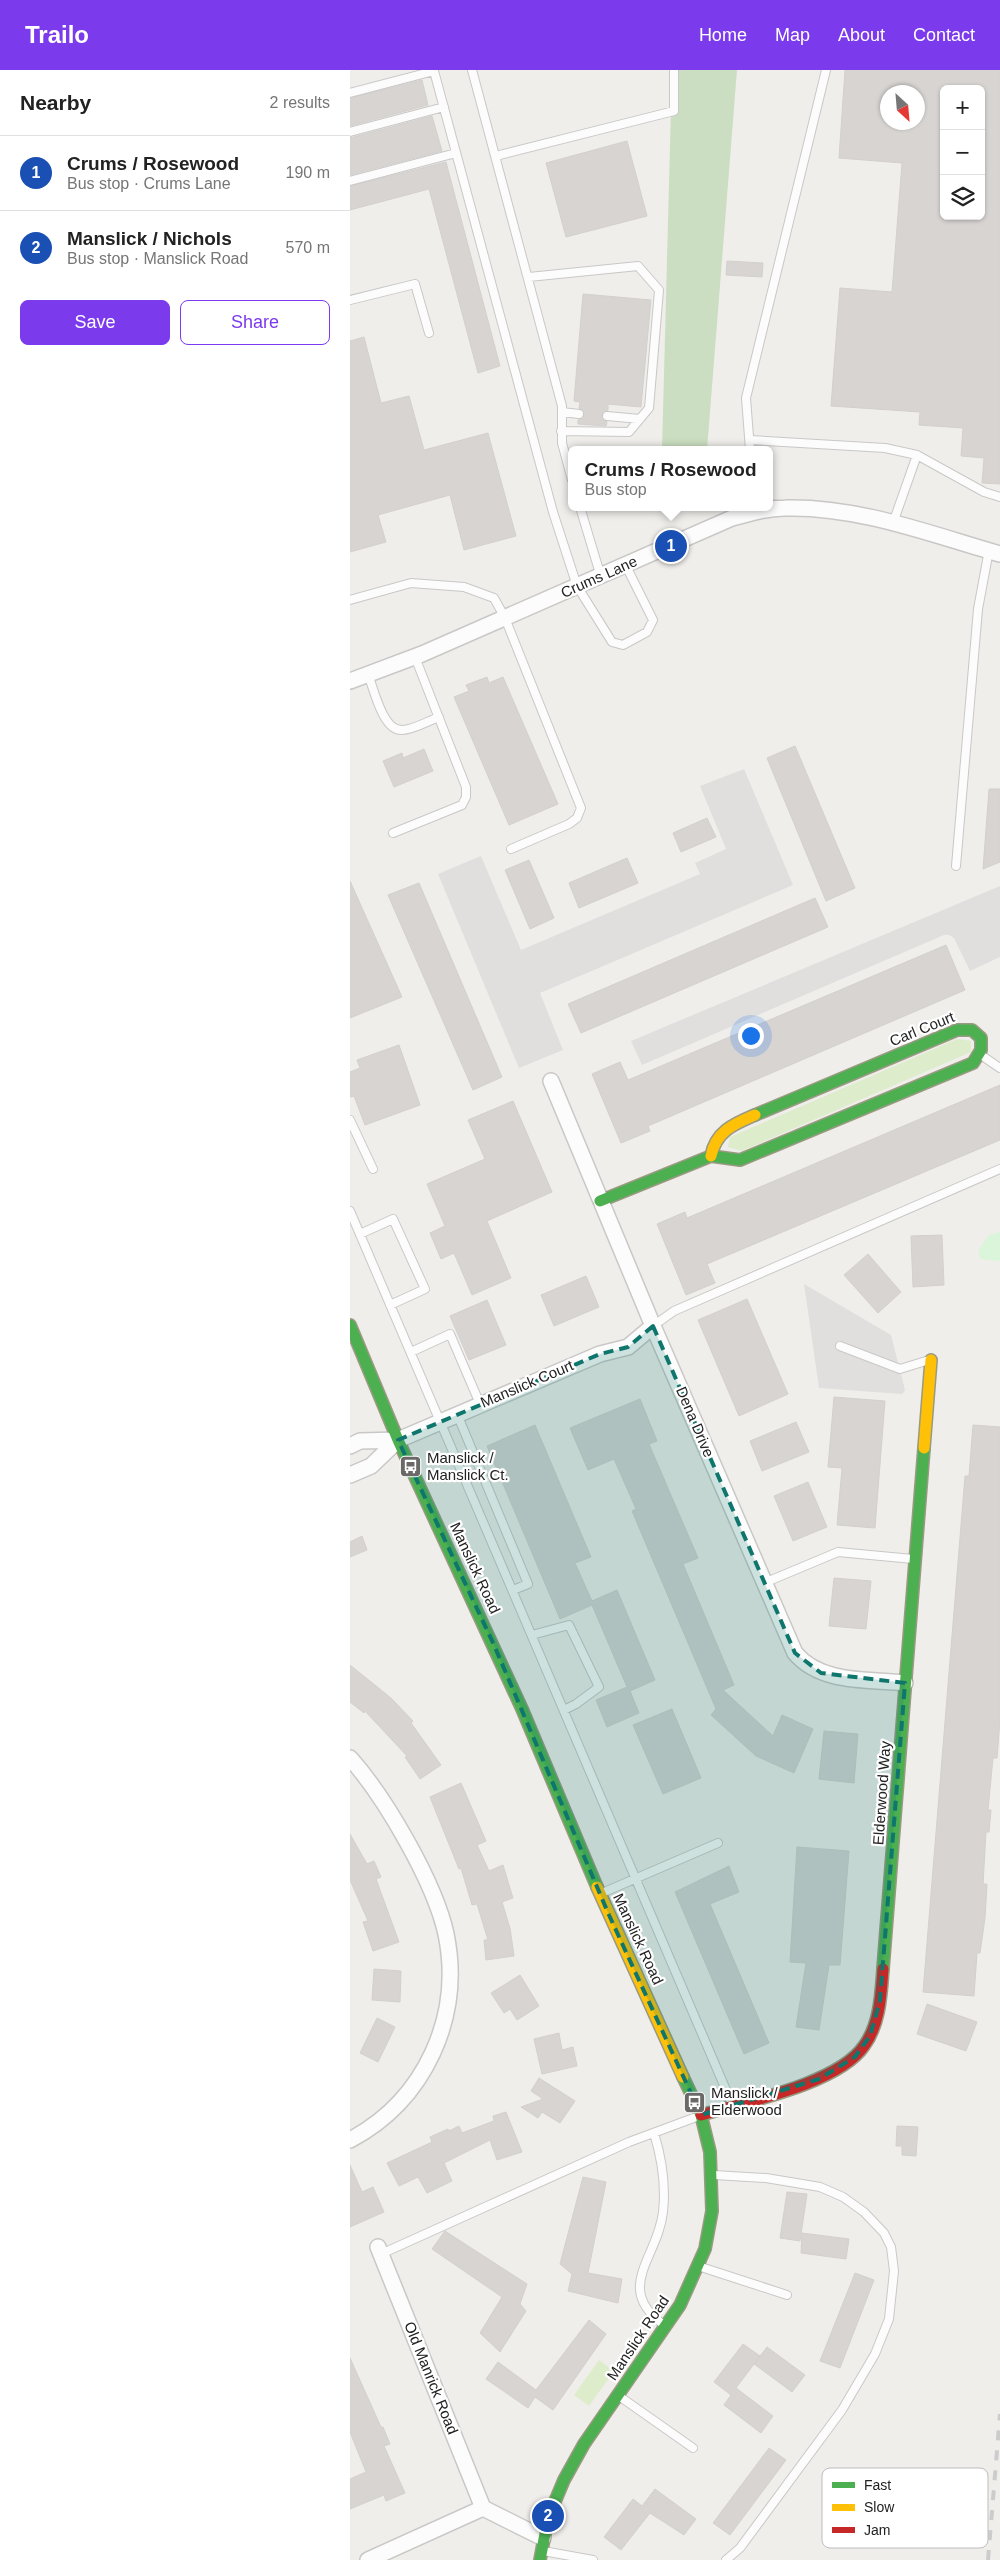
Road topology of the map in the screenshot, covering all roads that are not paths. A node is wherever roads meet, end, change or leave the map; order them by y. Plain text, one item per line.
1 (434, 70) edge
2 (472, 70) edge
3 (674, 70) edge
4 (826, 70) edge
5 (350, 93) edge
6 (444, 107) junction
7 (350, 132) edge
8 (456, 153) junction
9 (496, 156) junction
10 (350, 181) edge
11 (529, 277) junction
12 (350, 300) edge
13 (429, 333) dead end
14 (562, 412) junction
15 (579, 414) dead end
16 (607, 416) dead end
17 (640, 419) junction
18 (561, 431) junction
19 (750, 440) junction
20 (750, 446) edge
21 (918, 455) junction
22 (568, 465) edge
23 (1000, 497) edge
24 (773, 509) edge
25 (581, 511) edge
26 (750, 511) edge
27 (893, 523) junction
28 (994, 552) edge
29 (626, 566) junction
30 (601, 577) junction
31 (577, 586) junction
32 (350, 600) edge
33 (505, 618) junction
34 (415, 657) junction
35 (368, 674) junction
36 (350, 681) edge
37 (439, 717) junction
38 (393, 833) dead end
39 (511, 849) dead end
40 (956, 866) dead end
41 (981, 1056) junction
42 (1000, 1068) edge
43 (550, 1081) dead end
44 (350, 1120) edge
45 (711, 1156) junction
46 (373, 1169) dead end
47 (1000, 1169) edge
48 (600, 1201) junction
49 (350, 1211) edge
50 (360, 1234) junction
51 (390, 1305) junction
52 (350, 1325) edge
53 (653, 1326) junction
54 (840, 1346) dead end
55 (411, 1352) junction
56 (931, 1360) joint
57 (480, 1404) junction
58 (457, 1414) junction
59 (440, 1421) junction
60 (398, 1440) junction
61 (350, 1446) edge
62 (350, 1475) edge
63 (915, 1560) junction
64 (764, 1583) junction
65 (513, 1590) junction
66 (532, 1634) junction
67 (905, 1683) junction
68 (564, 1710) junction
69 (350, 1758) edge
70 (718, 1843) dead end
71 (636, 1879) junction
72 (600, 1894) junction
73 (733, 2106) junction
74 (701, 2115) junction
75 (654, 2133) junction
76 (350, 2140) edge
77 (712, 2175) junction
78 (379, 2250) joint
79 (699, 2266) junction
80 (787, 2295) dead end
81 (666, 2326) junction
82 (617, 2394) junction
83 (693, 2448) dead end
84 (483, 2508) junction
85 (541, 2550) edge
86 (368, 2560) edge
87 (593, 2560) edge
88 (726, 2560) edge

1 - 5 lane
1 - 6 lane
2 - 9 lane
3 - 9 lane
4 - 19 lane
6 - 7 lane
6 - 8 lane
8 - 10 lane
8 - 31 lane
9 - 11 lane
11 - 14 lane
11 - 17 lane
12 - 13 lane
14 - 15 lane
14 - 18 lane
16 - 17 lane
17 - 18 lane
18 - 22 lane
19 - 20 lane
19 - 21 lane
21 - 23 lane
21 - 27 lane
24 - 27 street, Crums Lane
25 - 30 lane
26 - 29 street, Crums Lane
27 - 28 street, Crums Lane
28 - 40 lane
29 - 30 street, Crums Lane
29 - 31 lane
30 - 31 street, Crums Lane
31 - 33 street, Crums Lane
32 - 33 lane
33 - 34 street, Crums Lane
33 - 39 lane
34 - 35 street, Crums Lane
34 - 37 lane
35 - 36 street, Crums Lane
35 - 37 lane
37 - 38 lane
41 - 42 lane
41 - 45 street
41 - 45 street, Carl Court
43 - 48 street, Dena Drive
44 - 46 lane
45 - 48 street
47 - 53 lane
48 - 53 street, Dena Drive
49 - 50 lane
50 - 51 lane
50 - 51 lane
51 - 55 lane
52 - 60 street, Manslick Road
53 - 57 street, Manslick Court
53 - 64 street, Dena Drive
54 - 56 lane
55 - 57 lane
55 - 59 lane
56 - 63 street, Elderwood Way
57 - 58 street, Manslick Court
58 - 59 street, Manslick Court
58 - 65 lane
59 - 60 street, Manslick Court
59 - 65 lane
60 - 61 street
60 - 62 street
60 - 72 street, Manslick Road
63 - 64 lane
63 - 67 street, Elderwood Way
64 - 67 street, Dena Drive
65 - 66 lane
66 - 68 lane
66 - 68 lane
67 - 73 street, Elderwood Way
68 - 71 lane
69 - 76 street
70 - 71 lane
71 - 72 lane
71 - 73 lane
72 - 74 street, Manslick Road
73 - 74 street, Elderwood Way
74 - 75 lane
74 - 77 street, Manslick Road
75 - 78 lane
75 - 81 lane
77 - 79 street, Manslick Road
77 - 88 lane
78 - 84 street, Old Manrick Road
79 - 80 lane
79 - 81 street, Manslick Road
81 - 82 street, Manslick Road
82 - 83 lane
82 - 85 street, Manslick Road
84 - 85 street
84 - 86 street
85 - 87 lane

